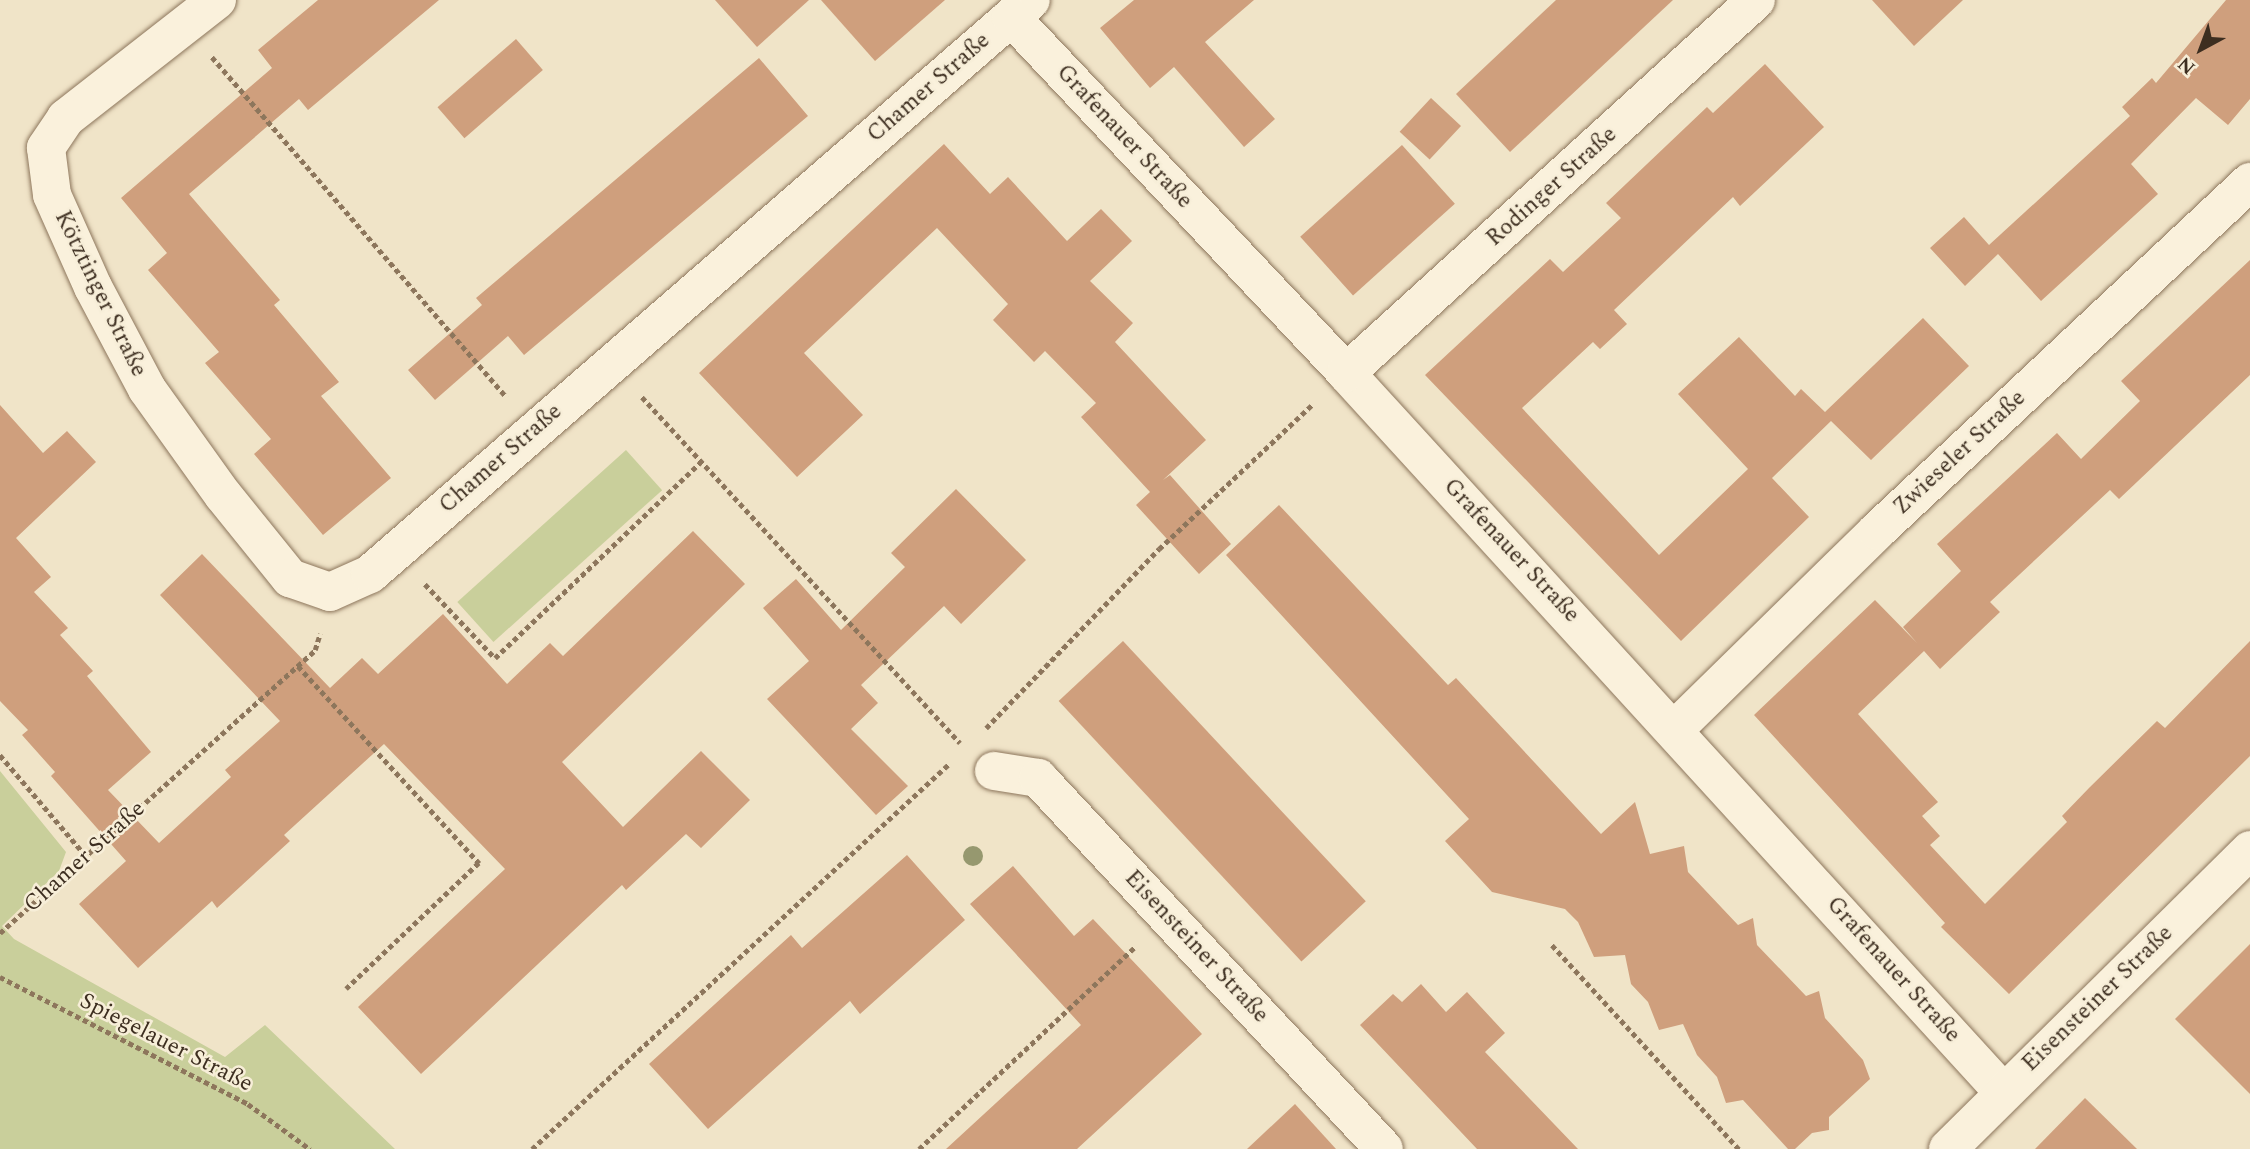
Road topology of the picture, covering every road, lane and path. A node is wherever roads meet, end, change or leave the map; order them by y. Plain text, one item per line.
1 (216, 0) edge
2 (1756, 0) edge
3 (1021, 9) edge
4 (185, 27) junction
5 (2250, 182) edge
6 (611, 362) junction
7 (1346, 373) junction
8 (534, 430) junction
9 (700, 463) junction
10 (395, 551) junction
11 (330, 592) junction
12 (298, 666) junction
13 (1675, 729) junction
14 (0, 755) edge
15 (980, 760) junction
16 (2250, 850) edge
17 (86, 856) junction
18 (1168, 917) junction
19 (0, 933) edge
20 (1552, 945) dead end
21 (0, 977) edge
22 (346, 989) dead end
23 (2003, 1092) junction
24 (310, 1149) edge
25 (532, 1149) edge
26 (919, 1149) edge
27 (1384, 1149) edge
28 (1739, 1149) edge
29 (1948, 1149) edge

1 - 4 street, Kötztinger Straße
2 - 7 street, Rodinger Straße
3 - 6 street, Chamer Straße
3 - 7 street, Grafenauer Straße
4 - 8 path
4 - 11 street, Kötztinger Straße
5 - 13 street, Zwieseler Straße
6 - 8 street, Chamer Straße
6 - 9 path
7 - 13 street, Grafenauer Straße
7 - 15 path
8 - 10 street, Chamer Straße
9 - 10 path
9 - 15 path
10 - 11 street, Chamer Straße
11 - 12 path, Chamer Straße
12 - 17 path, Chamer Straße
12 - 22 path
13 - 23 street, Grafenauer Straße
14 - 17 path
15 - 18 street, Eisensteiner Straße
15 - 25 path
16 - 23 street, Eisensteiner Straße
17 - 19 path, Chamer Straße
18 - 26 path
18 - 27 street, Eisensteiner Straße
20 - 28 path
21 - 24 path, Spiegelauer Straße
23 - 29 street, Eisensteiner Straße

